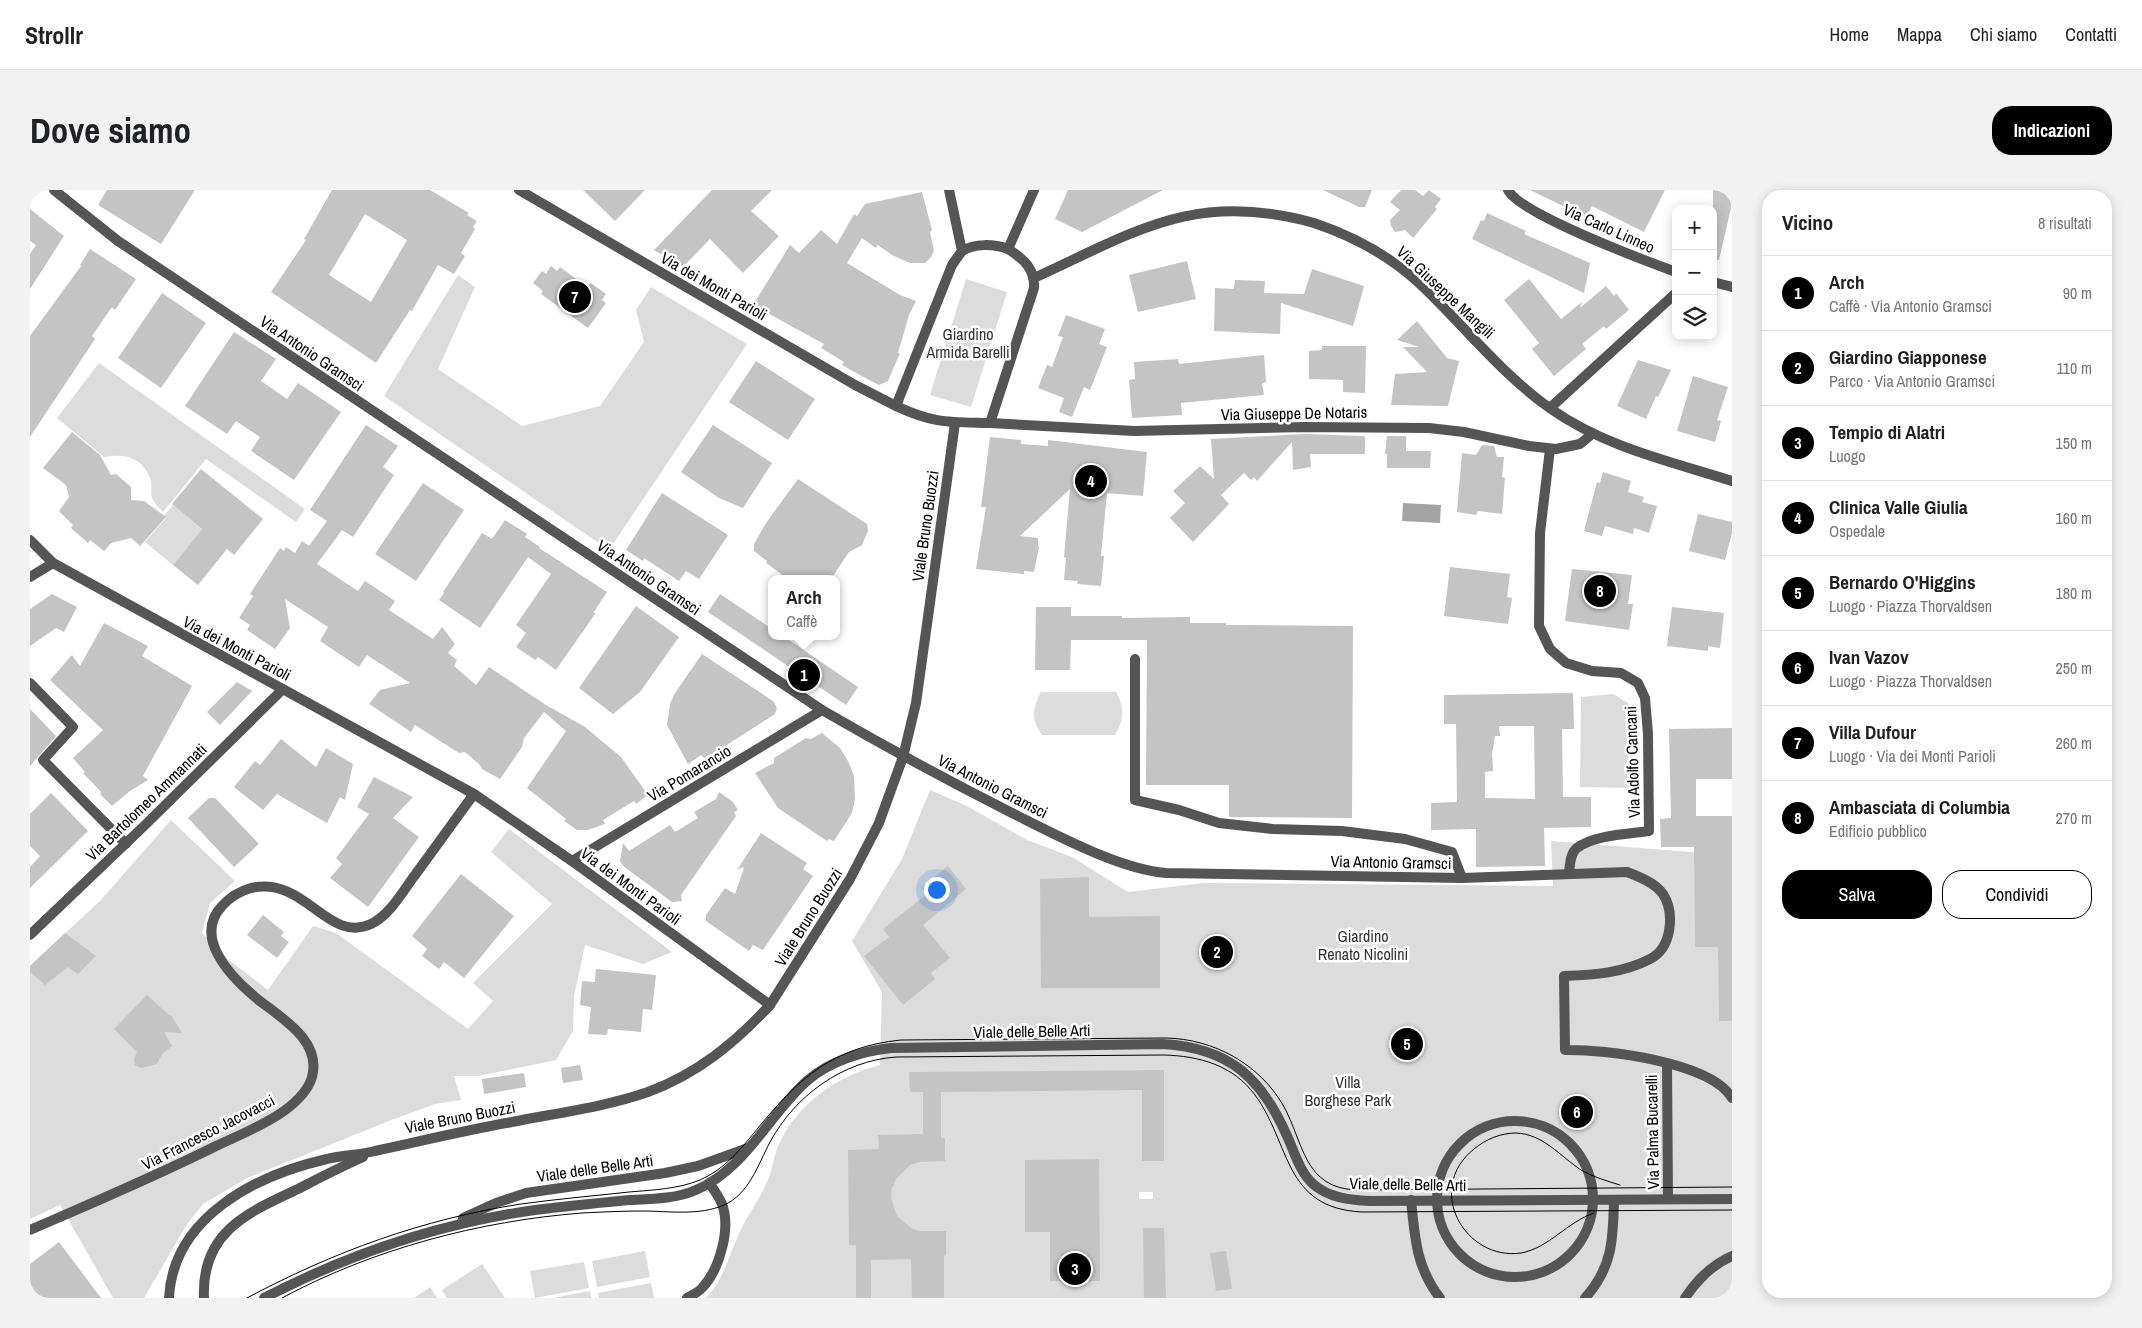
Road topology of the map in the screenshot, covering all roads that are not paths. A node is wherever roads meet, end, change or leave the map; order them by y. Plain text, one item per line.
1 (54, 190) edge
2 (519, 190) edge
3 (949, 190) edge
4 (1034, 190) edge
5 (1508, 190) edge
6 (1008, 249) junction
7 (962, 252) junction
8 (1672, 271) edge
9 (1034, 278) junction
10 (1717, 283) edge
11 (1732, 287) edge
12 (1674, 295) edge
13 (896, 406) junction
14 (1550, 408) junction
15 (954, 422) junction
16 (990, 423) junction
17 (1592, 434) junction
18 (1550, 449) junction
19 (1732, 481) edge
20 (30, 540) edge
21 (53, 563) junction
22 (30, 577) edge
23 (1135, 659) dead end
24 (30, 682) edge
25 (283, 689) junction
26 (822, 710) junction
27 (903, 757) junction
28 (474, 794) junction
29 (126, 844) junction
30 (572, 861) junction
31 (1569, 873) junction
32 (1462, 878) junction
33 (30, 935) edge
34 (770, 1005) junction
35 (1667, 1064) junction
36 (1732, 1098) edge
37 (753, 1146) junction
38 (374, 1151) junction
39 (710, 1184) junction
40 (1668, 1199) junction
41 (1732, 1199) edge
42 (1411, 1200) junction
43 (1436, 1200) junction
44 (1593, 1200) junction
45 (1614, 1200) junction
46 (444, 1228) junction
47 (30, 1230) edge
48 (1732, 1256) edge
49 (169, 1298) edge
50 (204, 1298) edge
51 (264, 1298) edge
52 (687, 1298) edge
53 (1440, 1298) edge
54 (1585, 1298) edge
55 (1685, 1298) edge

1 - 26 street, Via Antonio Gramsci
2 - 13 street, Via dei Monti Parioli
3 - 7 street
4 - 6 street
5 - 8 street, Via Carlo Linneo
6 - 7 street
6 - 9 street
7 - 13 street
9 - 14 street, Via Giuseppe Mangili
9 - 16 street
10 - 11 street
12 - 14 street
13 - 15 street, Via dei Monti Parioli
14 - 17 street, Via Giuseppe Mangili
15 - 16 street, Via Giuseppe De Notaris
15 - 27 street, Viale Bruno Buozzi
16 - 18 street, Via Giuseppe De Notaris
17 - 18 street, Via Giuseppe De Notaris
17 - 19 street, Via Giuseppe Mangili
18 - 31 street, Via Adolfo Cancani
20 - 21 street, Via dei Monti Parioli
21 - 22 street
21 - 25 street, Via dei Monti Parioli
23 - 32 street
24 - 29 street
25 - 28 street, Via dei Monti Parioli
25 - 29 street, Via Bartolomeo Ammannati
26 - 27 street, Via Antonio Gramsci
26 - 30 street, Via Pomarancio
27 - 32 street, Via Antonio Gramsci
27 - 34 street, Viale Bruno Buozzi
28 - 30 street, Via dei Monti Parioli
28 - 47 street, Via Francesco Jacovacci
29 - 33 street, Via Bartolomeo Ammannati
30 - 34 street, Via dei Monti Parioli
31 - 32 street, Via Antonio Gramsci
31 - 35 street, Via Antonio Gramsci
34 - 38 street, Viale Bruno Buozzi
35 - 36 street, Via Antonio Gramsci
35 - 40 street, Via Palma Bucarelli
37 - 39 street, Viale delle Belle Arti
37 - 42 street, Viale delle Belle Arti
37 - 46 street, Viale delle Belle Arti
38 - 49 street, Viale Bruno Buozzi
38 - 50 street, Viale Bruno Buozzi
39 - 46 street, Viale delle Belle Arti
39 - 52 street
40 - 41 street, Viale delle Belle Arti
40 - 45 street, Viale delle Belle Arti
42 - 43 street, Viale delle Belle Arti
42 - 53 street
43 - 44 street, Viale delle Belle Arti
43 - 44 street
43 - 44 street
44 - 45 street, Viale delle Belle Arti
45 - 54 street
46 - 51 street, Viale delle Belle Arti
48 - 55 street

